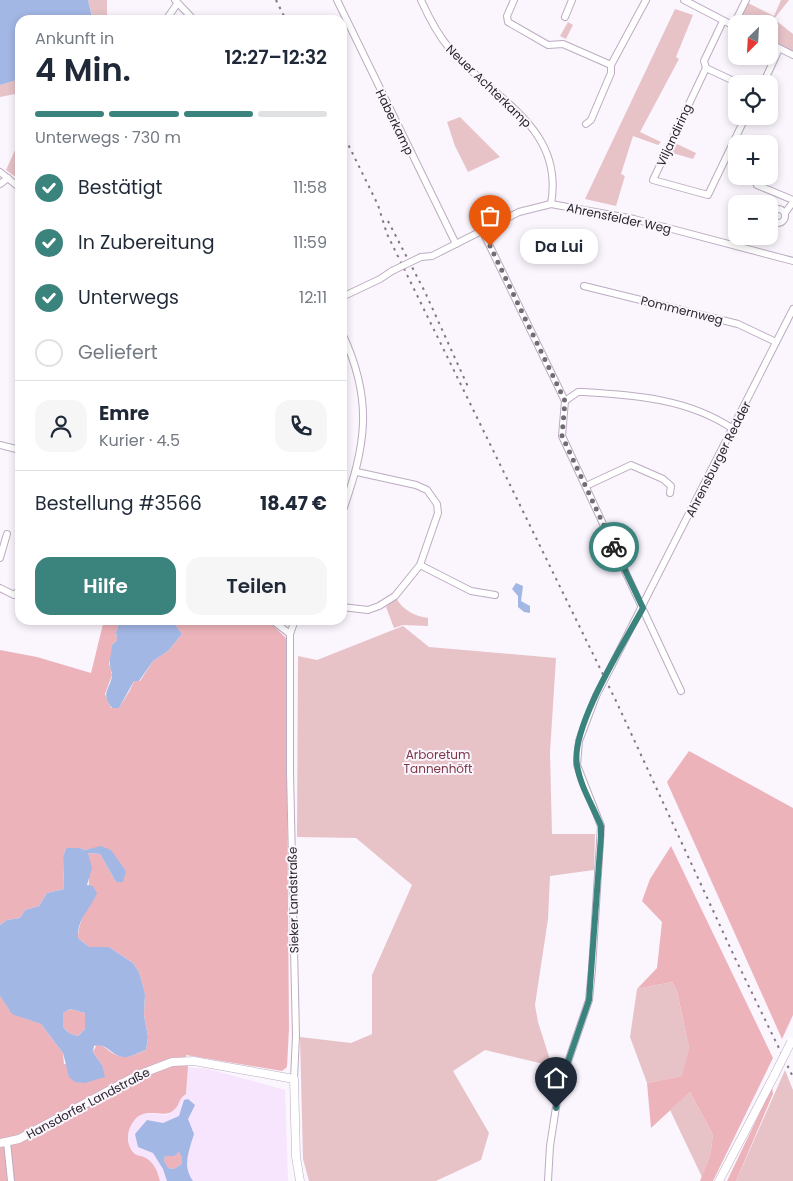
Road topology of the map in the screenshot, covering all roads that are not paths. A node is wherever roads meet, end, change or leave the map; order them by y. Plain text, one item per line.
1 (337, 0) edge
2 (421, 0) edge
3 (514, 0) edge
4 (572, 0) edge
5 (646, 0) edge
6 (684, 0) edge
7 (746, 0) edge
8 (175, 2) edge
9 (168, 15) edge
10 (189, 15) edge
11 (344, 15) edge
12 (740, 15) edge
13 (565, 17) dead end
14 (347, 21) edge
15 (723, 21) junction
16 (728, 23) edge
17 (779, 49) joint
18 (793, 55) edge
19 (611, 65) junction
20 (706, 68) junction
21 (767, 75) edge
22 (728, 78) edge
23 (586, 124) dead end
24 (742, 125) edge
25 (0, 172) edge
26 (8, 178) junction
27 (0, 184) edge
28 (15, 184) edge
29 (757, 185) dead end
30 (793, 201) edge
31 (551, 204) junction
32 (785, 213) dead end
33 (482, 230) junction
34 (456, 244) junction
35 (793, 261) edge
36 (584, 286) dead end
37 (347, 296) edge
38 (793, 309) edge
39 (776, 342) junction
40 (347, 345) edge
41 (565, 401) junction
42 (734, 428) junction
43 (0, 445) edge
44 (15, 449) edge
45 (357, 472) junction
46 (586, 486) junction
47 (670, 492) dead end
48 (347, 499) edge
49 (7, 534) dead end
50 (0, 558) edge
51 (420, 565) junction
52 (0, 588) edge
53 (15, 594) edge
54 (495, 595) dead end
55 (347, 608) edge
56 (643, 608) junction
57 (278, 625) edge
58 (293, 625) edge
59 (290, 634) junction
60 (681, 691) dead end
61 (792, 1040) edge
62 (294, 1079) junction
63 (4, 1143) edge
64 (11, 1181) edge
65 (300, 1181) edge
66 (548, 1181) edge
67 (719, 1181) edge

1 - 11 street, Haberkamp
2 - 31 street, Neuer Achterkamp
3 - 19 street
4 - 13 street
5 - 19 street
6 - 15 street
7 - 12 street
8 - 9 street
8 - 10 street
14 - 34 street, Haberkamp
15 - 16 street
15 - 20 street, Viljandiring
17 - 18 street
17 - 21 street
19 - 23 street
20 - 22 street
20 - 24 street, Viljandiring
25 - 26 street
26 - 27 street
26 - 28 street
29 - 30 street
30 - 32 street
31 - 33 street, Ahrensfelder Weg
31 - 35 street, Ahrensfelder Weg
33 - 34 street, Ahrensfelder Weg
33 - 41 street
34 - 37 street, Ahrensfelder Weg, bridge
36 - 39 street, Pommernweg
38 - 39 street, Ahrensburger Redder
39 - 42 street, Ahrensburger Redder
40 - 45 street
41 - 42 street
41 - 46 street
42 - 56 street, Ahrensburger Redder
43 - 44 street
45 - 48 street
45 - 51 street
46 - 47 street
46 - 56 street
49 - 50 street
51 - 54 street
51 - 55 street
52 - 53 street
56 - 60 street
56 - 66 street, Ahrensburger Redder, bridge
57 - 59 street
58 - 59 street, Sieker Landstraße
59 - 62 street, Sieker Landstraße
61 - 67 main road, bridge
62 - 63 main road, Hansdorfer Landstraße
62 - 65 main road, Sieker Landstraße
63 - 64 street

